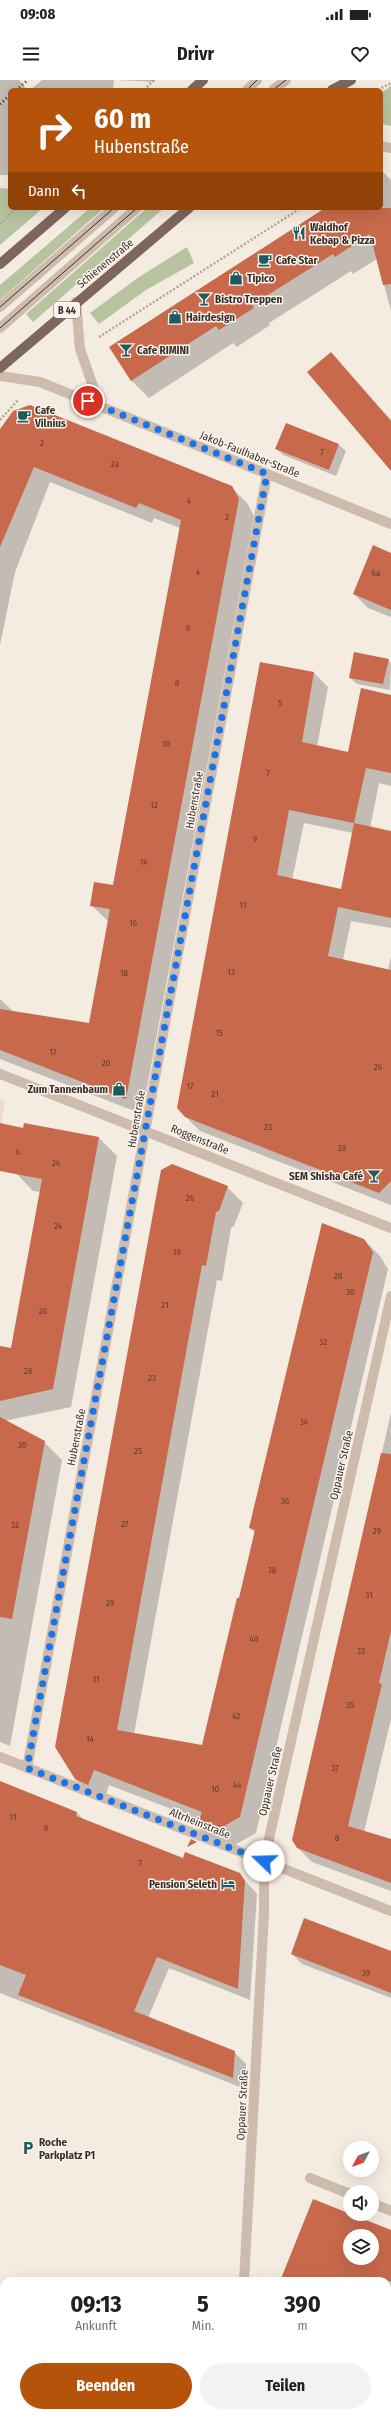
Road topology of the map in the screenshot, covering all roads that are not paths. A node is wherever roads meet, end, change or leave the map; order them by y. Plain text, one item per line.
1 (203, 80) edge
2 (257, 80) edge
3 (286, 80) edge
4 (351, 80) edge
5 (194, 88) edge
6 (249, 88) edge
7 (276, 88) edge
8 (336, 88) edge
9 (63, 210) edge
10 (112, 210) edge
11 (135, 210) edge
12 (187, 210) edge
13 (0, 264) edge
14 (76, 302) junction
15 (0, 307) edge
16 (0, 328) edge
17 (0, 368) edge
18 (0, 376) edge
19 (100, 406) junction
20 (267, 474) junction
21 (391, 524) edge
22 (0, 1074) edge
23 (145, 1131) junction
24 (391, 1228) edge
25 (391, 1296) edge
26 (0, 1757) edge
27 (27, 1768) junction
28 (264, 1861) junction
29 (391, 1911) edge
30 (310, 2178) dead end
31 (343, 2191) edge
32 (379, 2206) edge
33 (391, 2211) edge
34 (244, 2277) edge

1 - 5 main road
2 - 6 street
3 - 7 street
4 - 8 main road
9 - 13 main road
10 - 15 street
11 - 16 street
12 - 14 main road, Schienenstraße / B 44
14 - 17 main road, Schienenstraße / B 44
14 - 19 street
18 - 19 street, Jakob-Faulhaber-Straße
19 - 20 street, Jakob-Faulhaber-Straße
20 - 21 street, Jakob-Faulhaber-Straße
20 - 23 street, Hubenstraße
22 - 23 street, Roggenstraße
23 - 24 street, Roggenstraße
23 - 27 street, Hubenstraße
25 - 28 street, Oppauer Straße
26 - 27 street, Altrheinstraße
27 - 28 street, Altrheinstraße
28 - 29 street, Altrheinstraße
28 - 34 street, Oppauer Straße
30 - 31 street
32 - 33 street

